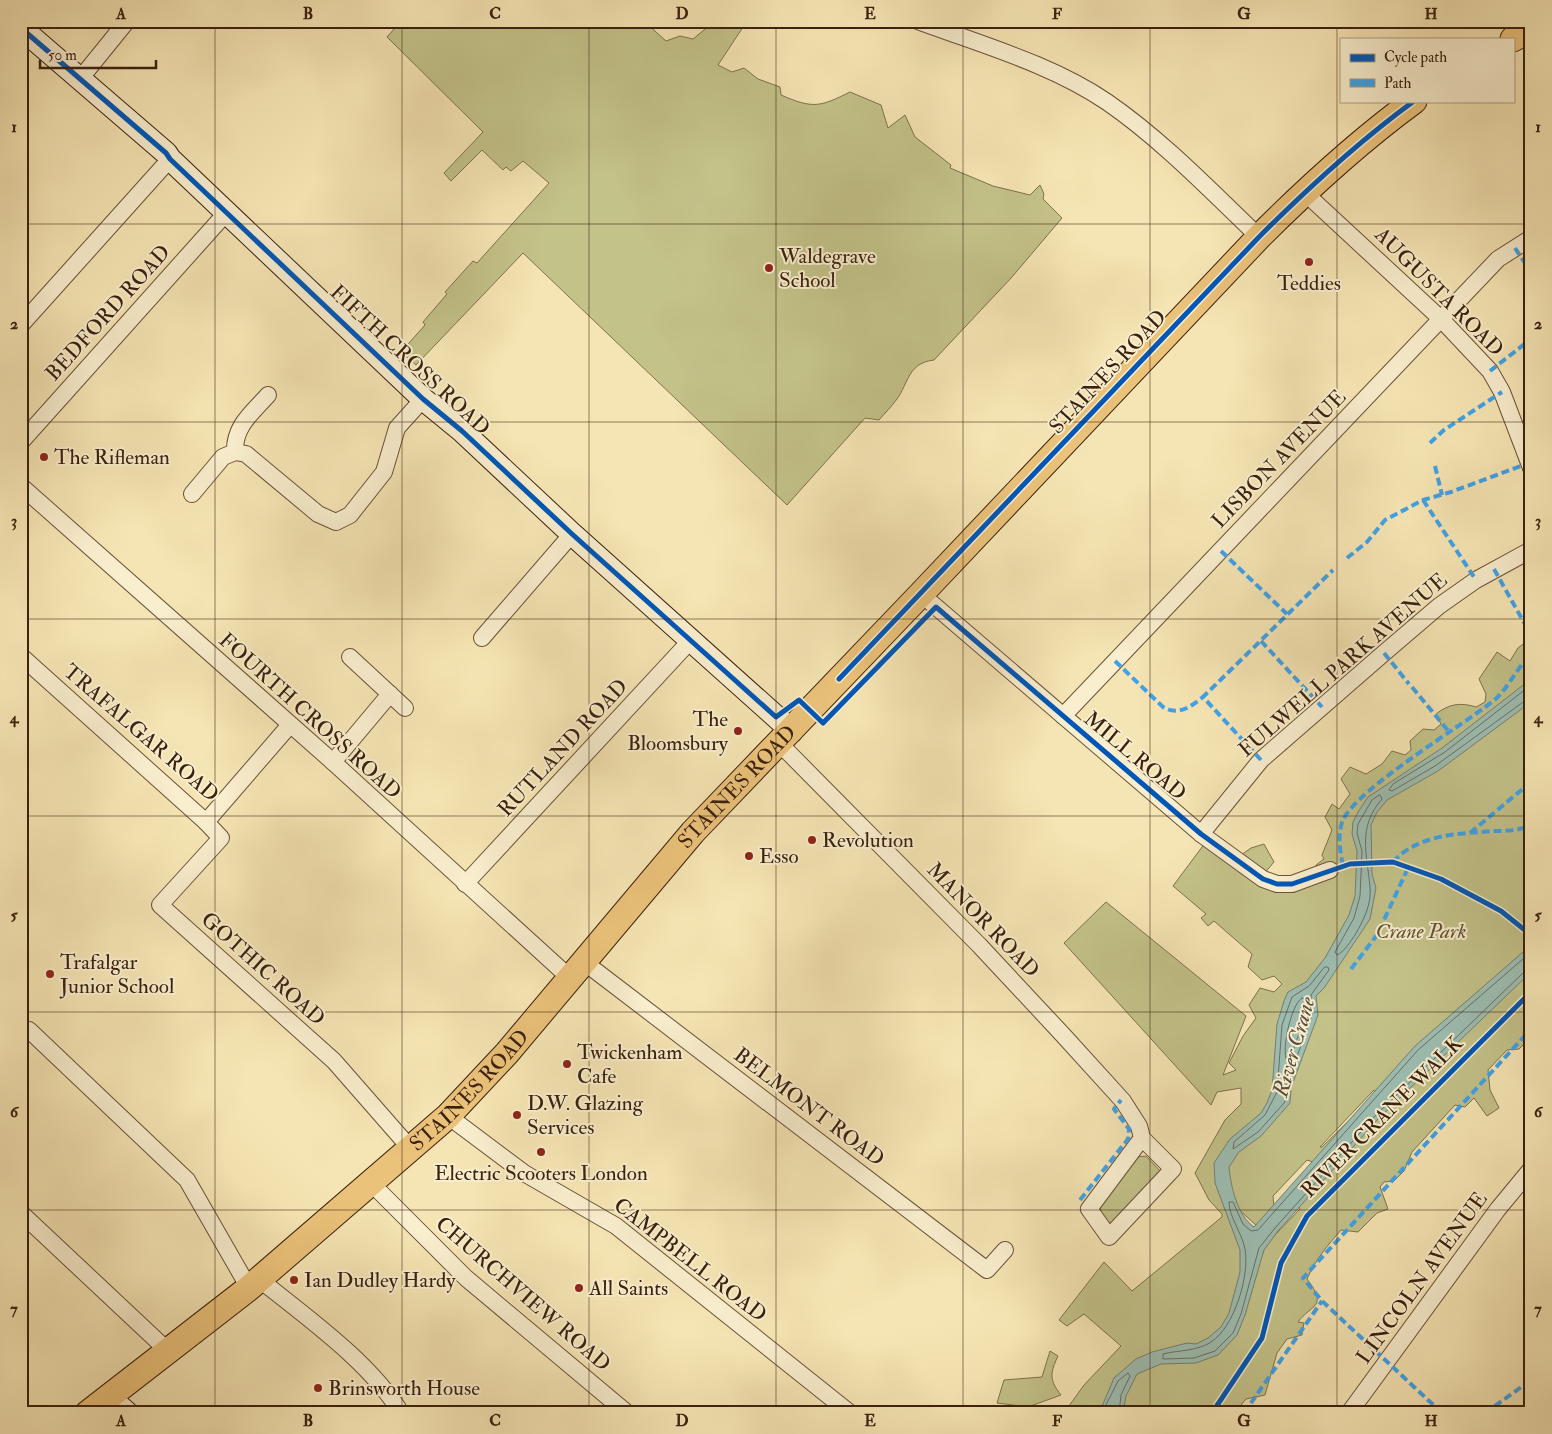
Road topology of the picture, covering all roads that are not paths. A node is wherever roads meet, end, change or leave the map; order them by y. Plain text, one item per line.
1 (127, 21) edge
2 (918, 21) edge
3 (21, 28) edge
4 (1531, 29) edge
5 (1514, 38) edge
6 (80, 79) junction
7 (1413, 102) edge
8 (170, 159) junction
9 (1304, 192) junction
10 (227, 212) junction
11 (1259, 236) junction
12 (1531, 238) edge
13 (1441, 319) junction
14 (21, 325) edge
15 (268, 395) dead end
16 (423, 399) junction
17 (21, 442) edge
18 (235, 452) junction
19 (1531, 468) edge
20 (21, 486) edge
21 (192, 494) dead end
22 (572, 534) junction
23 (1531, 550) edge
24 (921, 594) junction
25 (482, 638) dead end
26 (691, 640) junction
27 (21, 656) edge
28 (350, 657) dead end
29 (390, 694) junction
30 (405, 708) dead end
31 (1063, 716) junction
32 (290, 726) junction
33 (785, 737) junction
34 (333, 762) junction
35 (206, 822) junction
36 (1201, 834) junction
37 (1330, 870) dead end
38 (465, 884) junction
39 (577, 970) junction
40 (29, 1030) dead end
41 (448, 1116) junction
42 (1142, 1138) junction
43 (411, 1149) junction
44 (1531, 1169) edge
45 (371, 1183) junction
46 (21, 1213) edge
47 (1004, 1250) dead end
48 (254, 1284) junction
49 (168, 1351) junction
50 (118, 1405) edge
51 (88, 1413) edge
52 (401, 1413) edge
53 (627, 1413) edge
54 (850, 1413) edge
55 (1349, 1413) edge

1 - 6 street
2 - 11 street
3 - 6 street, FIFTH CROSS ROAD
4 - 5 main road
6 - 8 street, FIFTH CROSS ROAD
7 - 9 main road, STAINES ROAD
8 - 10 street, FIFTH CROSS ROAD
8 - 14 street
9 - 11 main road, STAINES ROAD
9 - 13 street, AUGUSTA ROAD
10 - 16 street, FIFTH CROSS ROAD
10 - 17 street, BEDFORD ROAD
11 - 24 main road, STAINES ROAD
12 - 13 street, LISBON AVENUE
13 - 19 street, AUGUSTA ROAD
13 - 31 street, LISBON AVENUE
15 - 18 street
16 - 18 street
16 - 22 street, FIFTH CROSS ROAD
18 - 21 street
20 - 32 street, FOURTH CROSS ROAD
22 - 25 street
22 - 26 street, FIFTH CROSS ROAD
23 - 36 street, FULWELL PARK AVENUE
24 - 31 street, MILL ROAD
24 - 33 main road, STAINES ROAD
26 - 33 street, FIFTH CROSS ROAD
26 - 38 street, RUTLAND ROAD
27 - 35 street, TRAFALGAR ROAD
28 - 29 street
29 - 30 street
29 - 34 street
31 - 36 street, MILL ROAD
32 - 34 street, FOURTH CROSS ROAD
32 - 35 street, TRAFALGAR ROAD
33 - 39 main road, STAINES ROAD
33 - 42 street, MANOR ROAD
34 - 38 street, FOURTH CROSS ROAD
35 - 43 street, GOTHIC ROAD
36 - 37 street, MILL ROAD
38 - 39 street, FOURTH CROSS ROAD
39 - 41 main road, STAINES ROAD
39 - 47 street, BELMONT ROAD
40 - 48 street
41 - 43 main road, STAINES ROAD
41 - 54 street, CAMPBELL ROAD
42 - 42 street, MANOR ROAD
43 - 45 main road, STAINES ROAD
44 - 55 street, LINCOLN AVENUE
45 - 48 main road, STAINES ROAD
45 - 53 street, CHURCHVIEW ROAD
46 - 49 street
48 - 49 main road, STAINES ROAD
48 - 52 street
49 - 50 main road, STAINES ROAD
50 - 51 main road, STAINES ROAD

